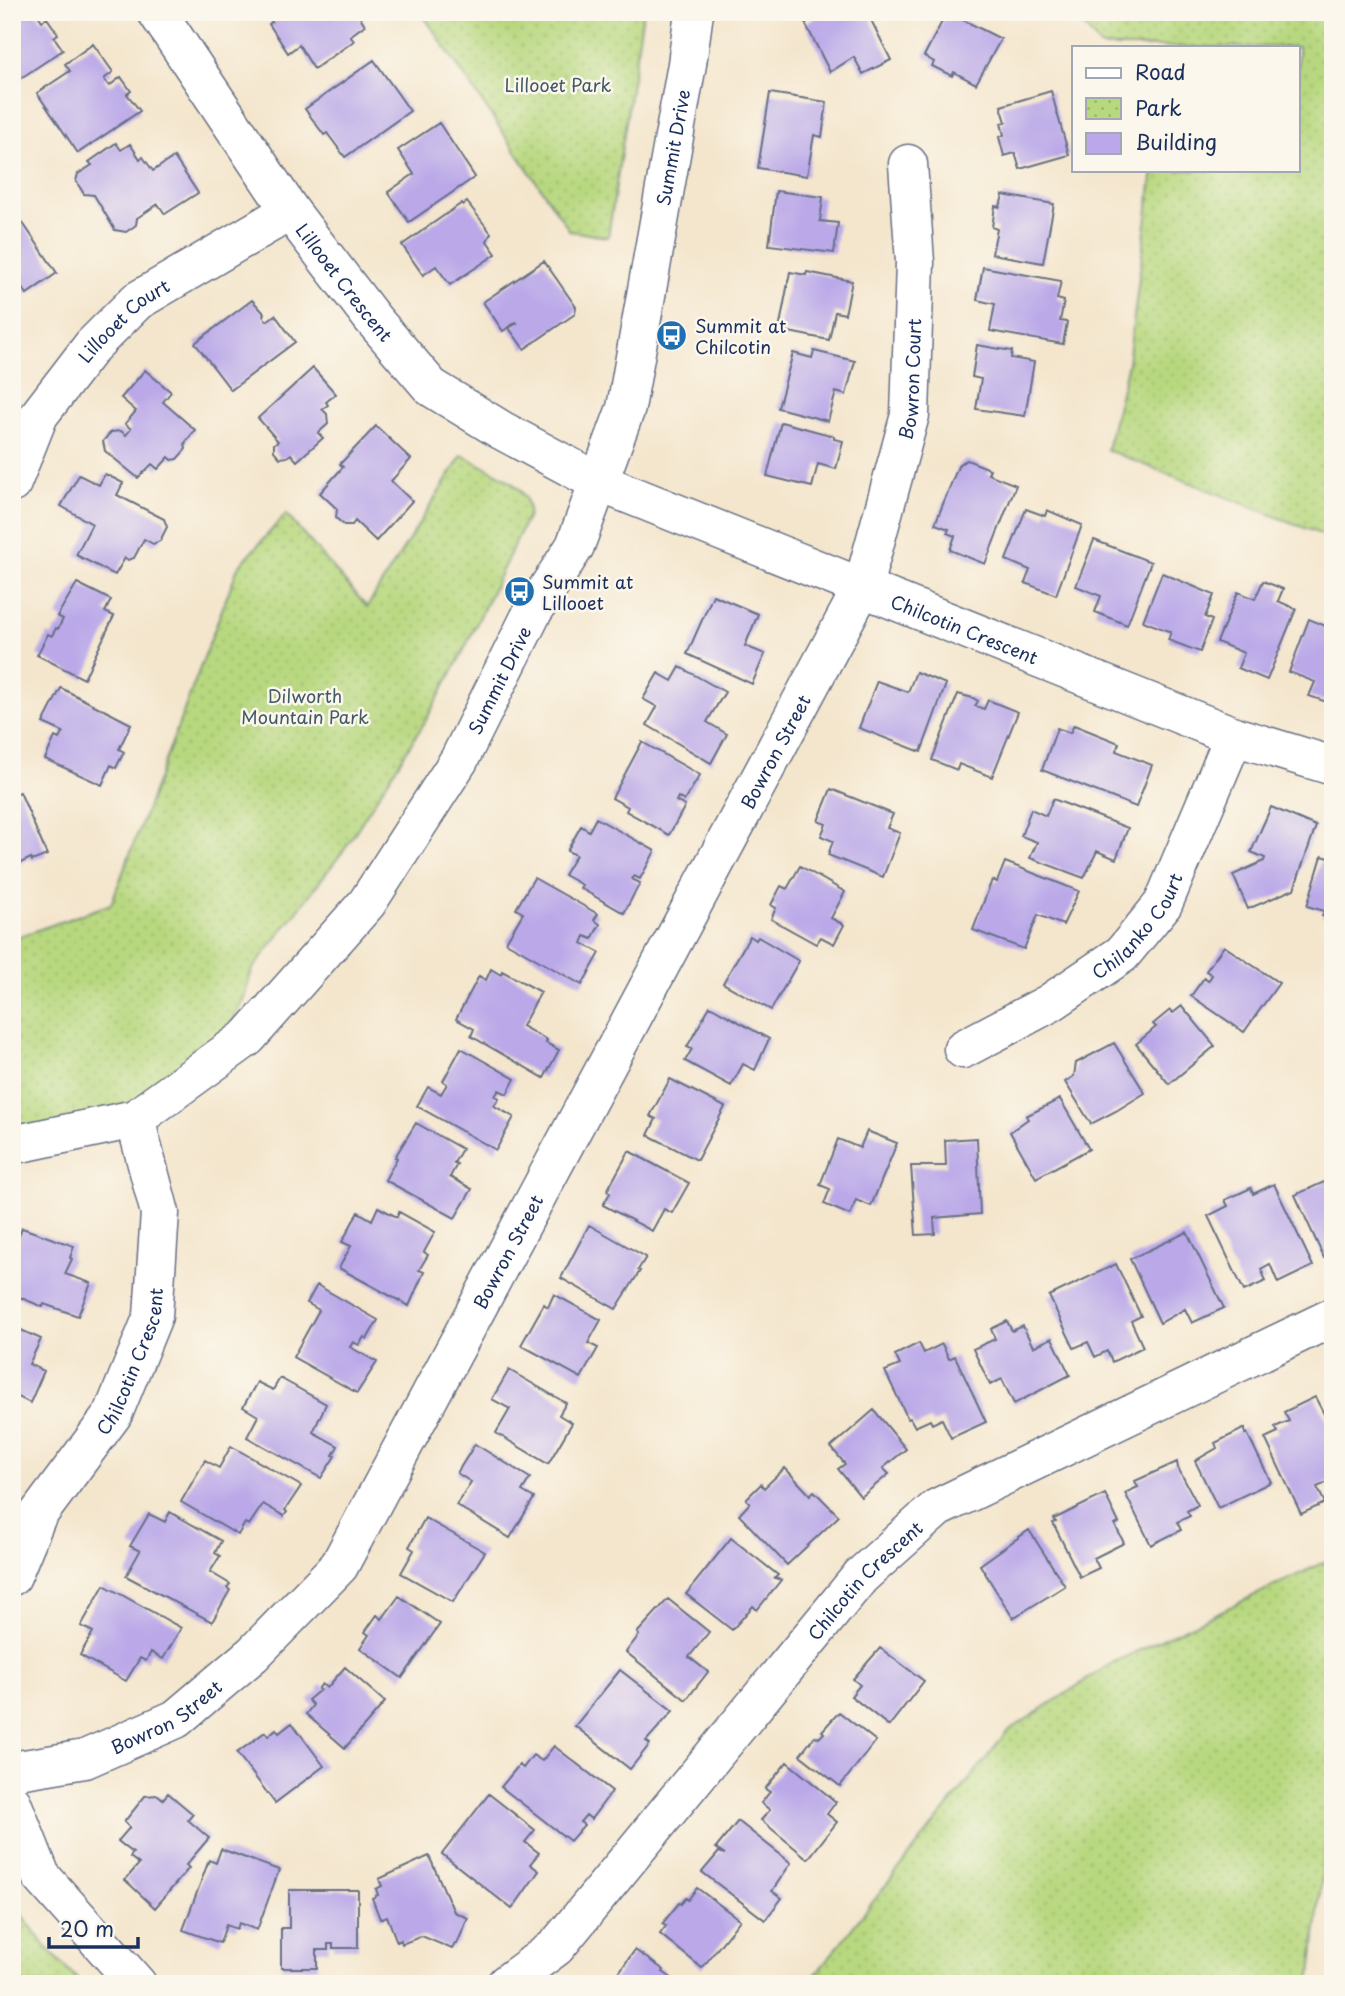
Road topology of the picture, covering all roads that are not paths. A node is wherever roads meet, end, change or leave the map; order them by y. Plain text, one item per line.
1 (157, 12) edge
2 (694, 12) edge
3 (908, 164) dead end
4 (290, 211) junction
5 (598, 482) junction
6 (12, 483) edge
7 (863, 586) junction
8 (1234, 736) junction
9 (1333, 766) edge
10 (963, 1049) dead end
11 (135, 1119) junction
12 (12, 1145) edge
13 (1333, 1317) edge
14 (12, 1576) edge
15 (12, 1772) edge
16 (12, 1803) edge
17 (137, 1984) edge
18 (506, 1984) edge

1 - 4 street, Lillooet Crescent
2 - 5 street, Summit Drive
3 - 7 street, Bowron Court
4 - 5 street, Lillooet Crescent
4 - 6 street, Lillooet Court
5 - 7 street, Chilcotin Crescent
5 - 11 street, Summit Drive
7 - 8 street, Chilcotin Crescent
7 - 15 street, Bowron Street
8 - 9 street, Chilcotin Crescent
8 - 10 street, Chilanko Court
11 - 12 street, Summit Drive
11 - 14 street, Chilcotin Crescent
13 - 18 street, Chilcotin Crescent
16 - 17 street

